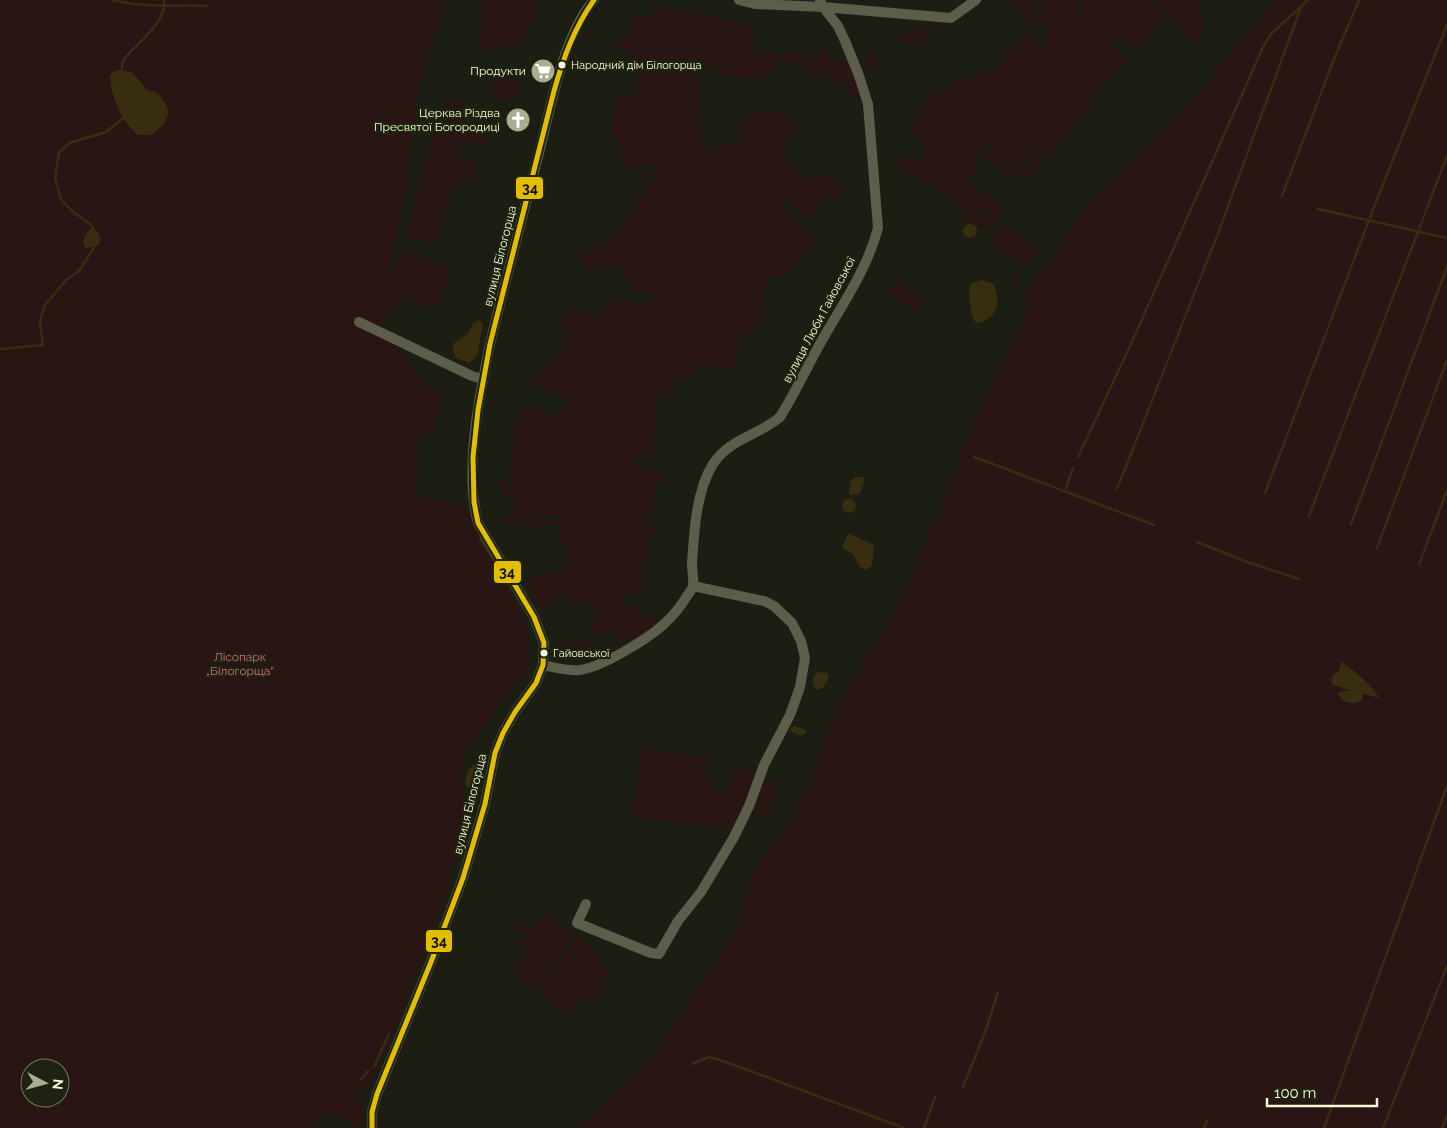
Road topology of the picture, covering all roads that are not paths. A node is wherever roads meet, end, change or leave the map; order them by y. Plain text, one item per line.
1 (594, 0) edge
2 (739, 0) edge
3 (976, 0) edge
4 (822, 4) edge
5 (359, 322) dead end
6 (483, 379) junction
7 (693, 586) junction
8 (543, 665) junction
9 (586, 904) dead end
10 (372, 1128) edge

1 - 6 street, вулиця Білогорща
2 - 4 street
3 - 4 street
4 - 7 street, вулиця Люби Гайовської
5 - 6 street
6 - 8 street, вулиця Білогорща
7 - 8 street
7 - 9 street
8 - 10 street, вулиця Білогорща

